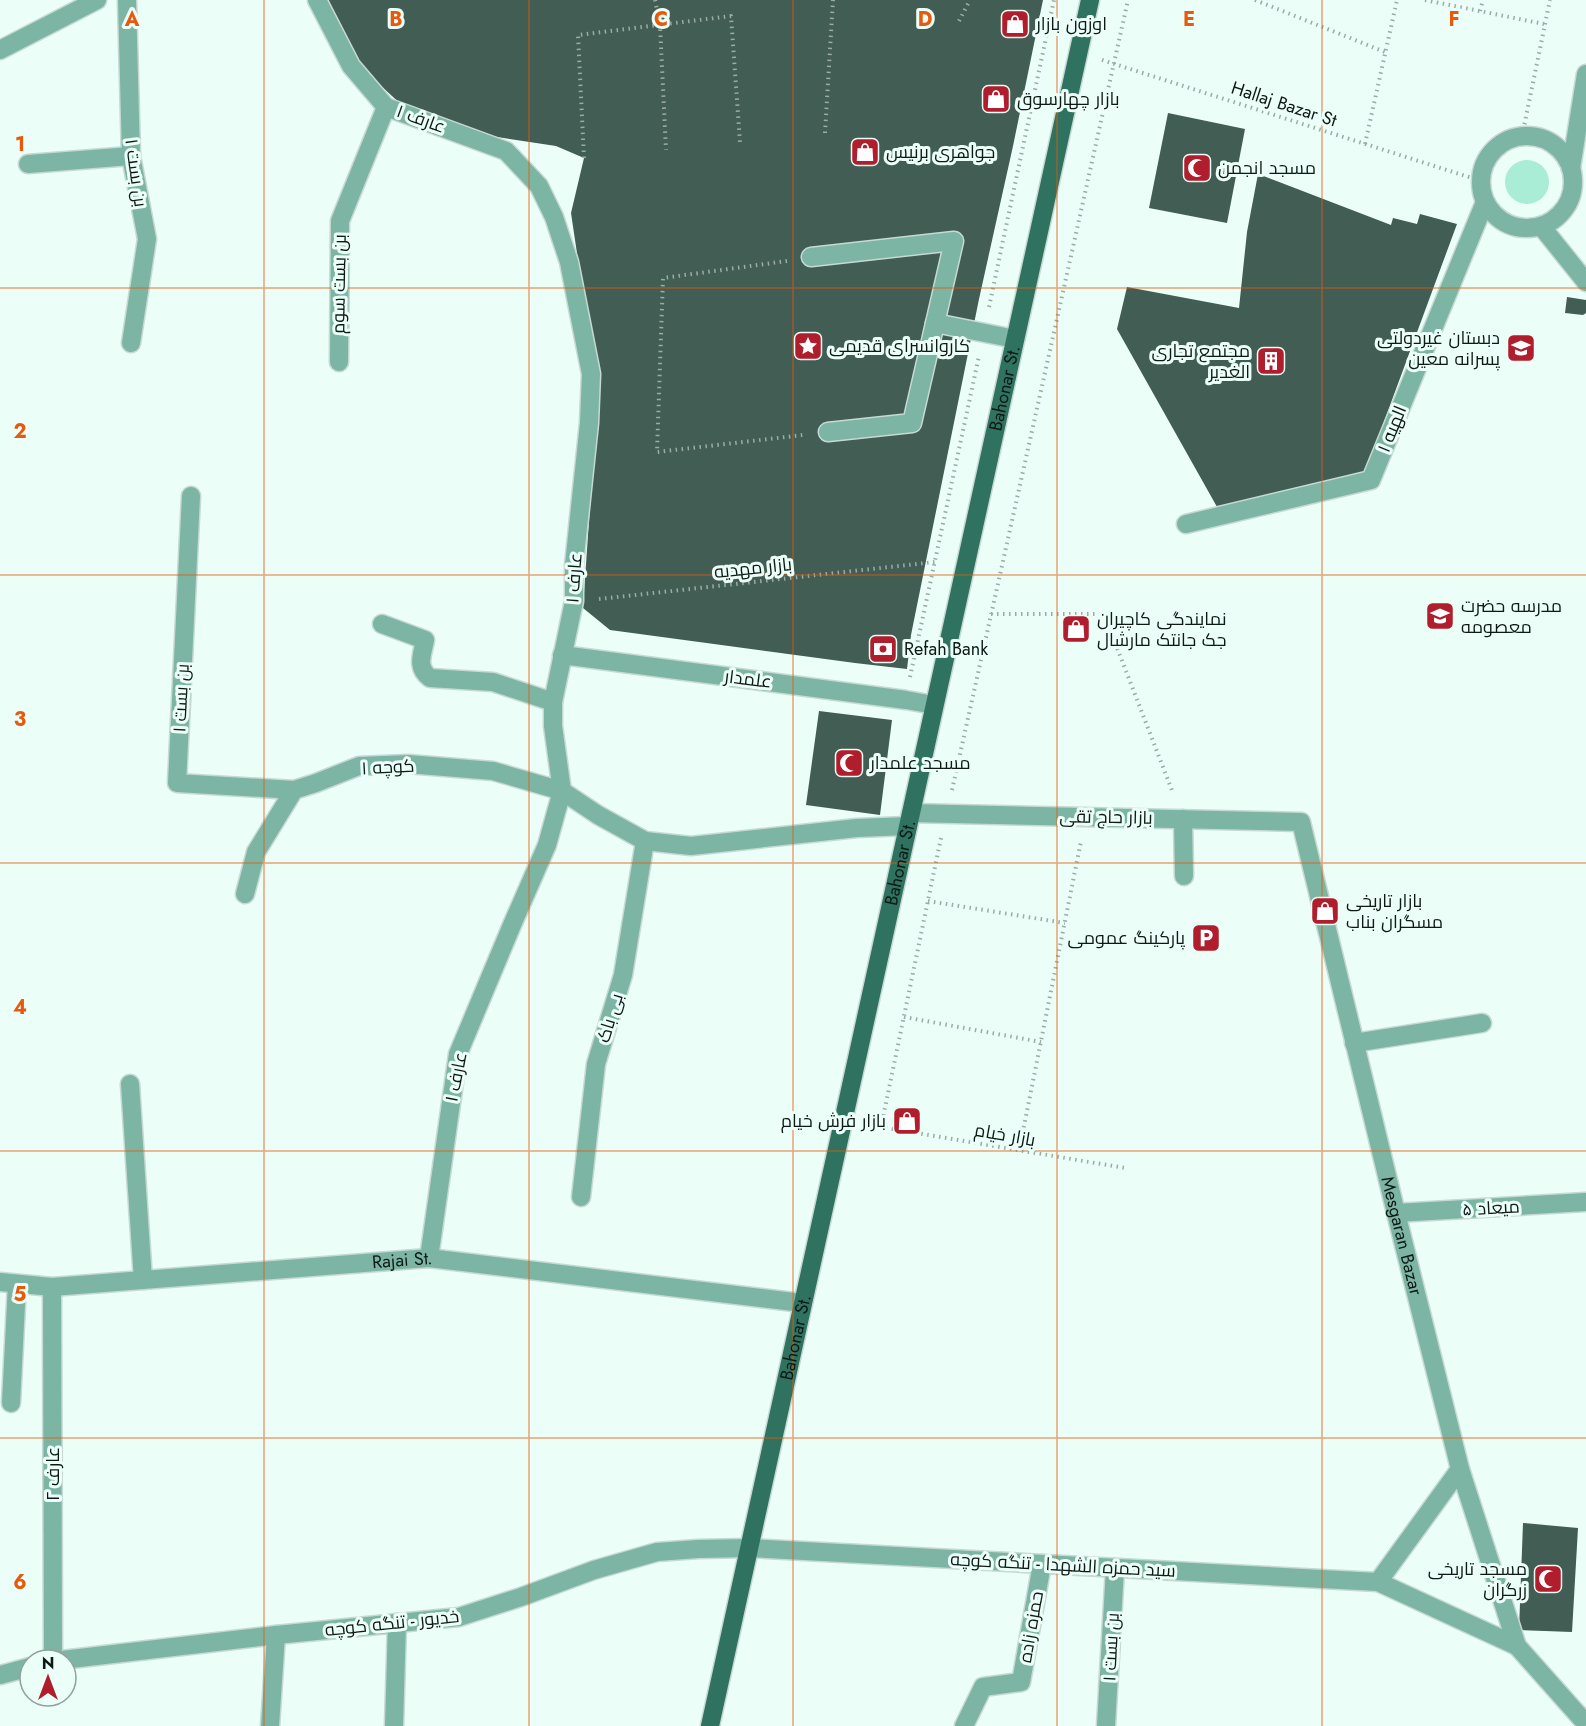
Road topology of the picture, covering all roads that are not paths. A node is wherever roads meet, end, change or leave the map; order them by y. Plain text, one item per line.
1 (97, 0) edge
2 (127, 0) edge
3 (317, 0) edge
4 (1090, 0) edge
5 (0, 50) edge
6 (1586, 74) edge
7 (386, 106) junction
8 (131, 156) junction
9 (28, 164) dead end
10 (1579, 169) edge
11 (1485, 202) junction
12 (1541, 226) junction
13 (811, 257) road end
14 (1586, 282) edge
15 (935, 323) junction
16 (1015, 339) junction
17 (131, 343) dead end
18 (339, 362) dead end
19 (828, 432) road end
20 (191, 496) dead end
21 (1186, 524) dead end
22 (382, 624) dead end
23 (562, 655) junction
24 (553, 702) junction
25 (934, 705) junction
26 (294, 790) junction
27 (562, 791) junction
28 (909, 819) junction
29 (1183, 819) junction
30 (1302, 822) joint
31 (645, 841) junction
32 (1184, 876) dead end
33 (246, 894) dead end
34 (1482, 1023) dead end
35 (1354, 1042) junction
36 (130, 1084) dead end
37 (581, 1197) dead end
38 (1586, 1202) edge
39 (1396, 1213) junction
40 (429, 1258) junction
41 (143, 1280) junction
42 (8, 1283) edge
43 (52, 1287) junction
44 (802, 1303) junction
45 (11, 1403) dead end
46 (1460, 1469) junction
47 (749, 1548) junction
48 (1042, 1564) junction
49 (1115, 1568) junction
50 (1378, 1582) junction
51 (397, 1623) junction
52 (276, 1635) junction
53 (1517, 1646) junction
54 (53, 1648) edge
55 (78, 1658) edge
56 (18, 1670) edge
57 (0, 1675) edge
58 (1583, 1715) edge
59 (270, 1726) edge
60 (394, 1726) edge
61 (710, 1726) edge
62 (964, 1726) edge
63 (1106, 1726) edge

1 - 5 street
2 - 8 street, بن بست ۱
3 - 7 street, عارف ۱
4 - 16 main road, Bahonar St.
6 - 10 street
7 - 18 street, بن بست سوم
7 - 23 street, عارف ۱
8 - 9 street
8 - 17 street, بن بست ۱
10 - 11 street
10 - 12 street
11 - 12 street
11 - 21 street, الهیه ۱
12 - 14 street
13 - 15 street
15 - 16 street
15 - 19 street
16 - 25 main road, Bahonar St.
20 - 26 street, بن بست ۱
22 - 24 street
23 - 24 street, عارف ۱
23 - 25 street, علمدار
24 - 27 street, عارف ۱
25 - 28 main road, Bahonar St.
26 - 27 street, کوچه ۱
26 - 33 street
27 - 31 street
27 - 40 street, عارف ۱
28 - 29 street, بازار حاج تقی
28 - 31 street
28 - 44 main road, Bahonar St.
29 - 30 street, بازار حاج تقی
29 - 32 street
30 - 35 street, Mesgaran Bazar
31 - 37 street, بی باک
34 - 35 street
35 - 39 street, Mesgaran Bazar
36 - 41 street
38 - 39 street, میعاد ۵
39 - 46 street, Mesgaran Bazar
40 - 41 street, Rajai St.
40 - 44 street, Rajai St.
41 - 43 street, Rajai St.
42 - 43 street, Rajai St.
42 - 45 street
43 - 54 street, عارف ۲
44 - 47 main road, Bahonar St.
46 - 50 street
46 - 53 street, Mesgaran Bazar
47 - 48 street, سید حمزه الشهدا - تنگه کوچه
47 - 51 street, خدیور - تنگه کوچه
47 - 61 main road, Bahonar St.
48 - 49 street, سید حمزه الشهدا - تنگه کوچه
48 - 62 street, حمزه زاده
49 - 50 street, سید حمزه الشهدا - تنگه کوچه
49 - 63 street, بن بست ۱
50 - 53 street
51 - 52 street, خدیور - تنگه کوچه
51 - 60 street
52 - 55 street, خدیور - تنگه کوچه
52 - 59 street
53 - 58 street
56 - 57 street

